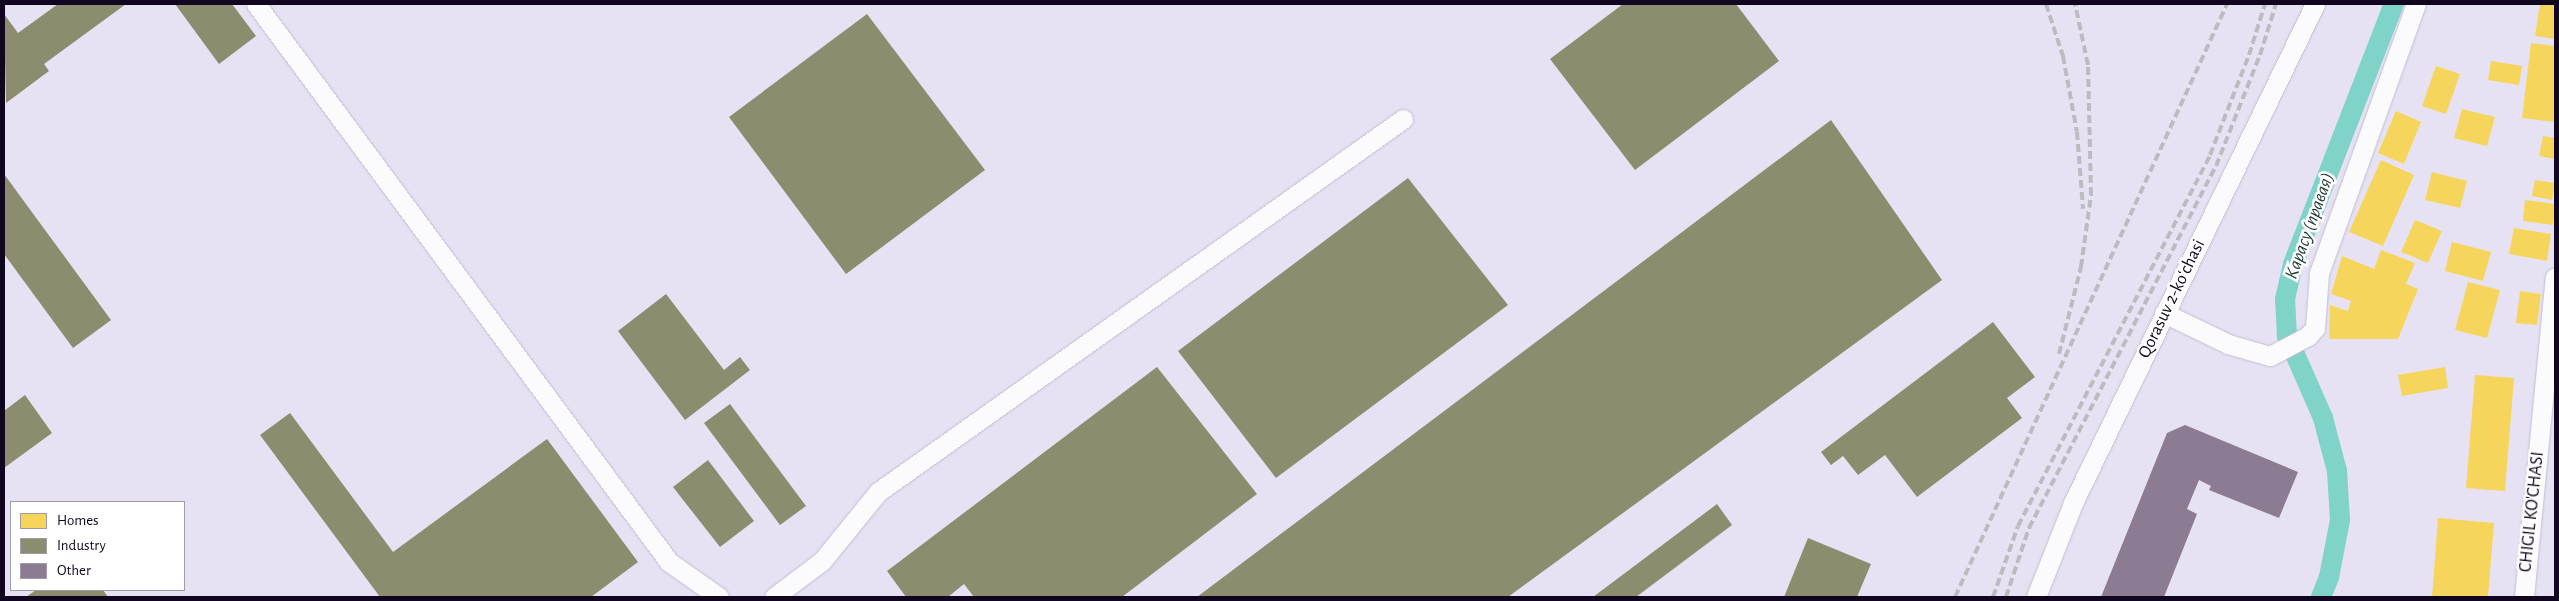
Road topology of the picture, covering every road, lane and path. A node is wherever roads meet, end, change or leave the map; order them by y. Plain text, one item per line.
1 (256, 4) edge
2 (2315, 4) edge
3 (2416, 4) edge
4 (1403, 119) dead end
5 (2555, 277) edge
6 (2164, 313) junction
7 (719, 597) edge
8 (774, 597) edge
9 (2036, 597) edge
10 (2524, 597) edge

1 - 7 street
2 - 6 street, Qorasuv 2-koʻchasi
3 - 6 street
4 - 8 street
5 - 10 street, CHIGIL KO'CHASI
6 - 9 street, Qorasuv 2-koʻchasi

